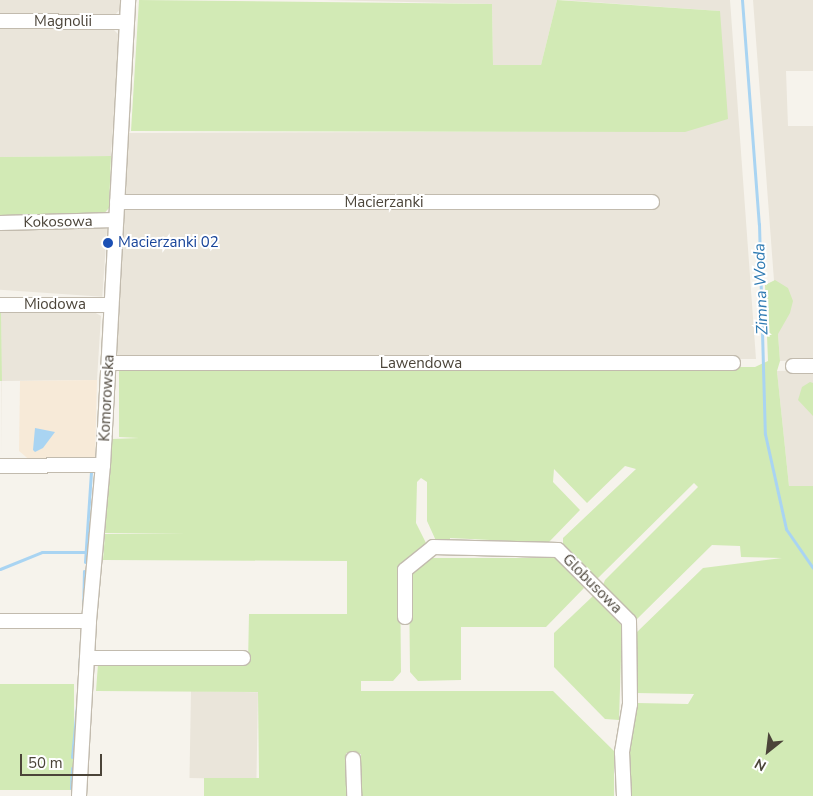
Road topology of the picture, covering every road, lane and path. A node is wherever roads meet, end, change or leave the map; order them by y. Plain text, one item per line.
1 (128, 0) edge
2 (0, 21) edge
3 (127, 22) junction
4 (117, 202) junction
5 (652, 202) dead end
6 (116, 220) junction
7 (0, 223) edge
8 (0, 305) edge
9 (111, 305) junction
10 (109, 363) junction
11 (733, 364) dead end
12 (793, 366) dead end
13 (813, 366) edge
14 (103, 465) junction
15 (0, 466) edge
16 (405, 617) dead end
17 (0, 621) edge
18 (89, 621) junction
19 (86, 658) junction
20 (244, 658) dead end
21 (353, 759) dead end
22 (79, 796) edge
23 (354, 796) edge
24 (624, 796) edge

1 - 3 street, Komorowska
2 - 3 street, Magnolii
3 - 4 street, Komorowska
4 - 5 street, Macierzanki
4 - 6 street, Komorowska
6 - 7 street, Kokosowa
6 - 9 street, Komorowska
8 - 9 street, Miodowa
9 - 10 street, Komorowska
10 - 11 street, Lawendowa
10 - 14 street, Komorowska
12 - 13 street
14 - 15 street
14 - 18 street, Komorowska
16 - 24 street, Globusowa
17 - 18 street
18 - 19 street, Komorowska
19 - 20 street
19 - 22 street, Komorowska
21 - 23 street

